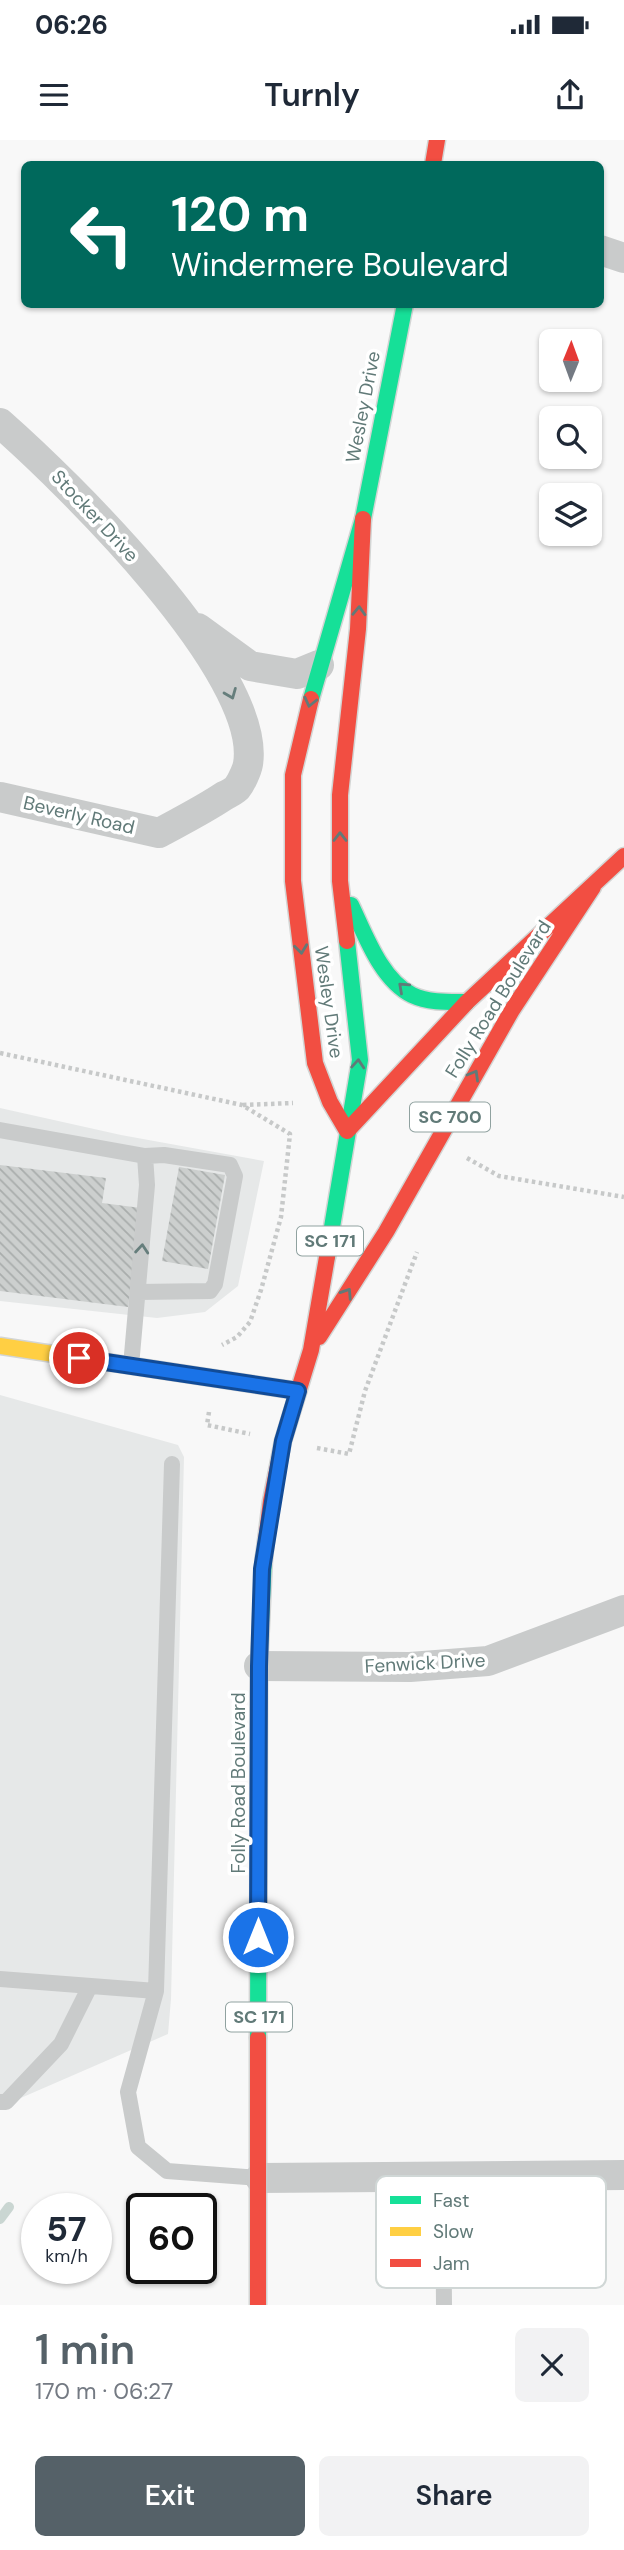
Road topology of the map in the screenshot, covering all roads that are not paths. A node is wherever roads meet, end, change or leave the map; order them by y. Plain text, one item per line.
1 (438, 140) edge
2 (434, 161) edge
3 (604, 251) edge
4 (624, 258) edge
5 (404, 308) edge
6 (0, 423) edge
7 (363, 519) junction
8 (182, 616) junction
9 (319, 665) junction
10 (0, 797) edge
11 (159, 833) joint
12 (624, 856) edge
13 (340, 881) junction
14 (593, 887) junction
15 (467, 1002) junction
16 (0, 1130) edge
17 (347, 1131) junction
18 (145, 1156) junction
19 (138, 1292) junction
20 (0, 1346) edge
21 (311, 1350) junction
22 (131, 1366) junction
23 (298, 1391) junction
24 (172, 1464) dead end
25 (624, 1610) edge
26 (259, 1666) junction
27 (0, 1979) edge
28 (90, 1986) junction
29 (156, 1991) junction
30 (0, 2102) edge
31 (624, 2175) edge
32 (534, 2176) edge
33 (376, 2177) edge
34 (260, 2178) junction
35 (258, 2305) edge

1 - 2 main road
3 - 4 street
5 - 7 main road, Wesley Drive
6 - 8 street, Stocker Drive
7 - 9 main road, Wesley Drive
13 -> 7 main road, Wesley Drive
8 - 9 street, Stocker Drive
8 -> 11 street, Stocker Drive
9 -> 17 main road, Wesley Drive
10 - 11 street, Beverly Road
12 - 14 main road, Folly Road Boulevard / SC 700
15 -> 13 main road, Folly Road Boulevard
17 -> 13 main road, Wesley Drive
14 - 15 main road, Folly Road Boulevard / SC 700
21 -> 14 main road, Folly Road Boulevard / SC 700
15 - 17 main road, Folly Road Boulevard / SC 700
16 - 18 lane
17 - 21 main road, Folly Road Boulevard / SC 171
19 -> 18 lane
18 - 19 lane
19 - 22 lane
20 - 22 main road
21 - 23 main road, Folly Road Boulevard / SC 171
22 - 23 main road
23 - 26 main road, Folly Road Boulevard / SC 171
24 - 29 lane
25 - 26 street, Fenwick Drive
26 - 34 main road, Folly Road Boulevard / SC 171
27 - 28 lane
28 - 29 lane
28 - 30 lane
29 - 34 lane
31 - 32 street
33 - 34 street
34 - 35 main road, Folly Road Boulevard / SC 171

